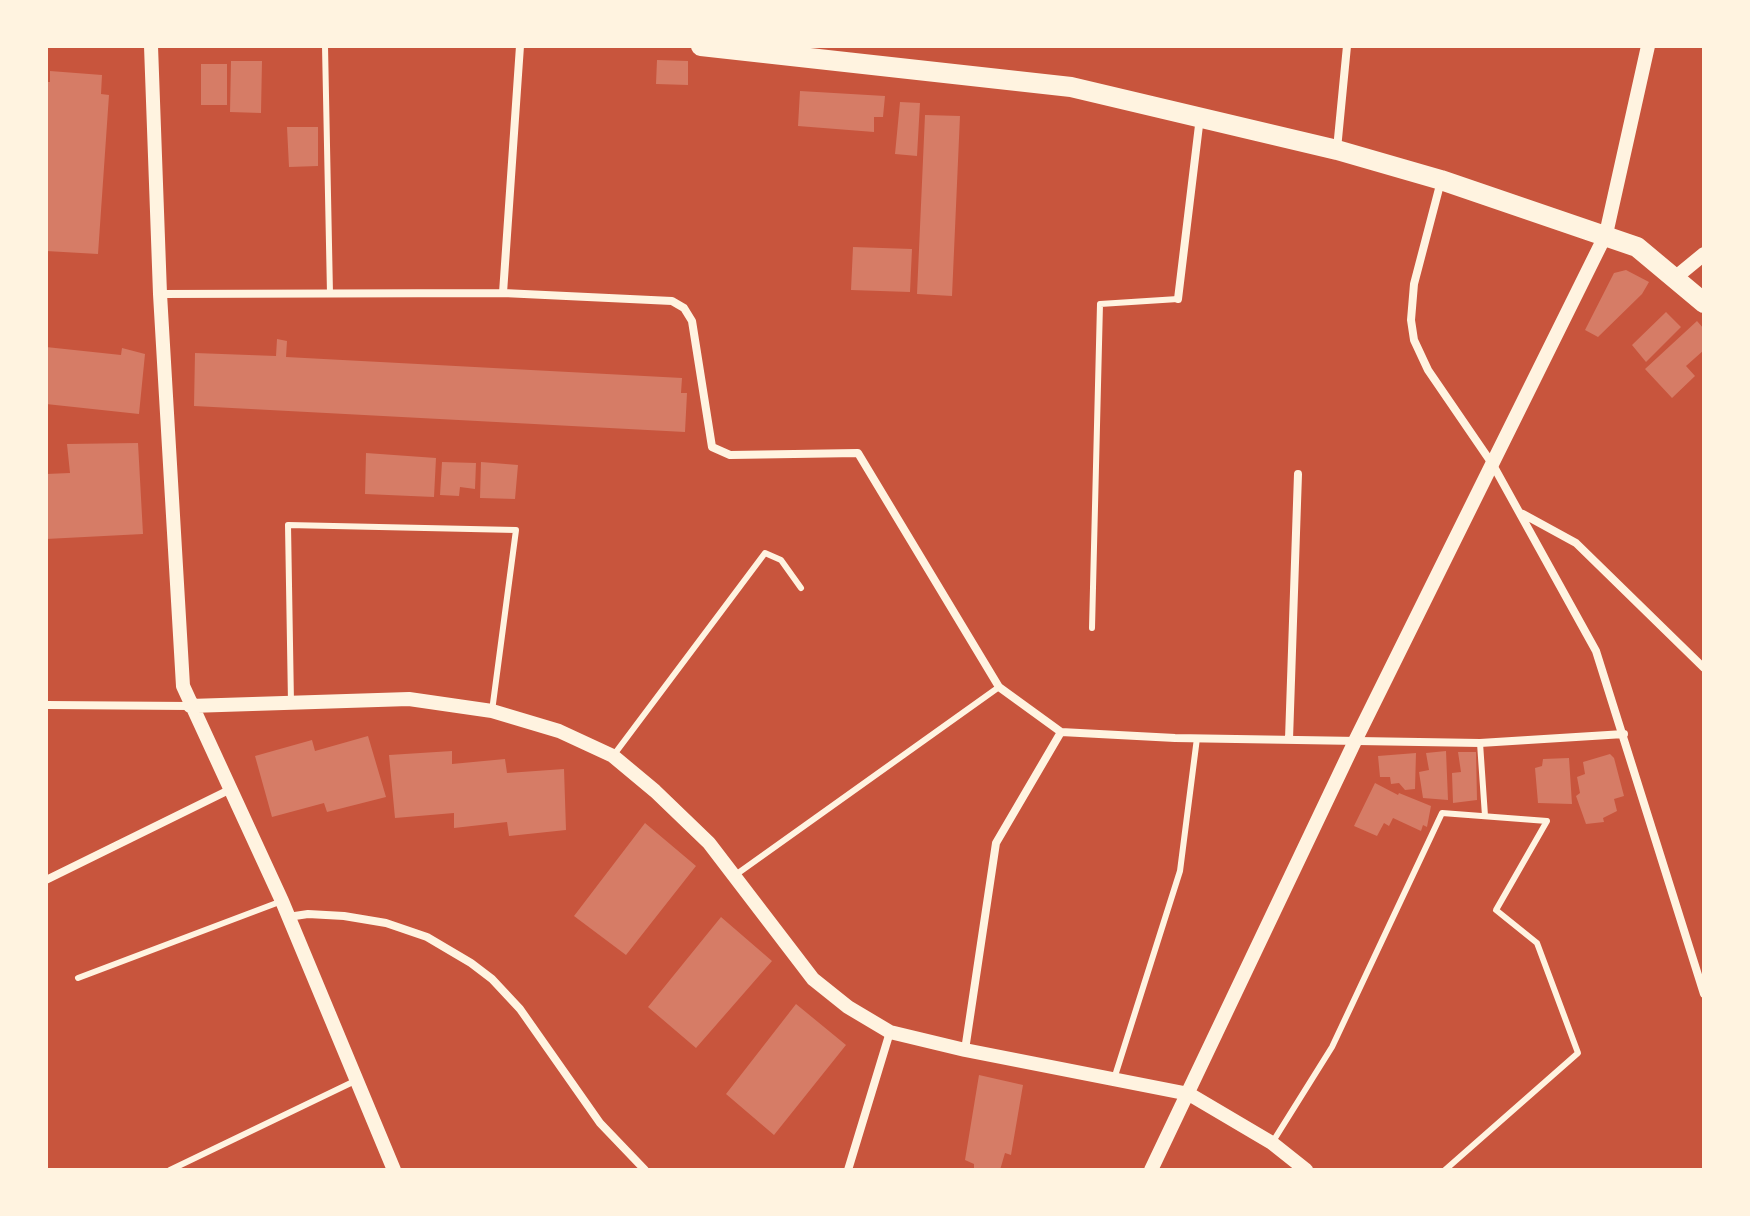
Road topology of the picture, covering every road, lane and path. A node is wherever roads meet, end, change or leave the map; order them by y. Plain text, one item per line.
1 (151, 46) edge
2 (325, 46) edge
3 (520, 46) edge
4 (701, 46) edge
5 (1347, 46) edge
6 (1648, 46) edge
7 (1200, 116) junction
8 (1337, 150) junction
9 (1441, 180) junction
10 (1606, 234) junction
11 (1704, 254) edge
12 (1676, 277) junction
13 (503, 293) junction
14 (160, 294) junction
15 (330, 294) junction
16 (1178, 299) joint
17 (1704, 303) edge
18 (1493, 465) junction
19 (1298, 474) dead end
20 (1521, 512) junction
21 (801, 588) dead end
22 (1092, 628) dead end
23 (1704, 668) edge
24 (999, 687) junction
25 (291, 703) junction
26 (46, 705) edge
27 (190, 706) junction
28 (492, 711) junction
29 (1061, 732) junction
30 (1624, 734) junction
31 (1197, 738) junction
32 (1289, 739) junction
33 (1356, 739) junction
34 (1480, 743) junction
35 (613, 756) junction
36 (232, 788) junction
37 (1485, 816) junction
38 (734, 876) junction
39 (46, 880) edge
40 (282, 901) junction
41 (288, 917) junction
42 (78, 978) dead end
43 (1704, 994) edge
44 (890, 1032) junction
45 (965, 1050) junction
46 (1114, 1079) junction
47 (357, 1080) junction
48 (1189, 1094) junction
49 (1272, 1143) junction
50 (170, 1170) edge
51 (394, 1170) edge
52 (645, 1170) edge
53 (848, 1170) edge
54 (1151, 1170) edge
55 (1306, 1170) edge
56 (1445, 1170) edge

1 - 14 street
2 - 15 lane
3 - 13 street
4 - 7 main road
5 - 8 street
6 - 10 street
7 - 8 main road
7 - 16 street
8 - 9 main road
9 - 10 main road
9 - 18 street
10 - 12 main road
10 - 18 street
11 - 12 street
12 - 17 main road
13 - 15 street
13 - 24 street
14 - 15 street
14 - 27 street
16 - 22 lane
18 - 20 street
18 - 33 street
19 - 32 street
20 - 23 street
20 - 30 street
21 - 35 lane
24 - 29 street
24 - 38 lane
25 - 27 street
25 - 28 street
25 - 28 lane
26 - 27 street
27 - 36 street
28 - 35 street
29 - 31 street
29 - 45 street
30 - 34 street
30 - 43 street
31 - 32 street
31 - 46 lane
32 - 33 street
33 - 34 street
33 - 48 street
34 - 37 lane
35 - 38 street
36 - 39 street
36 - 40 street
37 - 49 lane
37 - 56 lane
38 - 44 street
40 - 41 street
40 - 42 lane
41 - 47 street
41 - 52 street
44 - 45 street
44 - 53 street
45 - 46 street
46 - 48 street
47 - 50 lane
47 - 51 street
48 - 49 street
48 - 54 street
49 - 55 street

